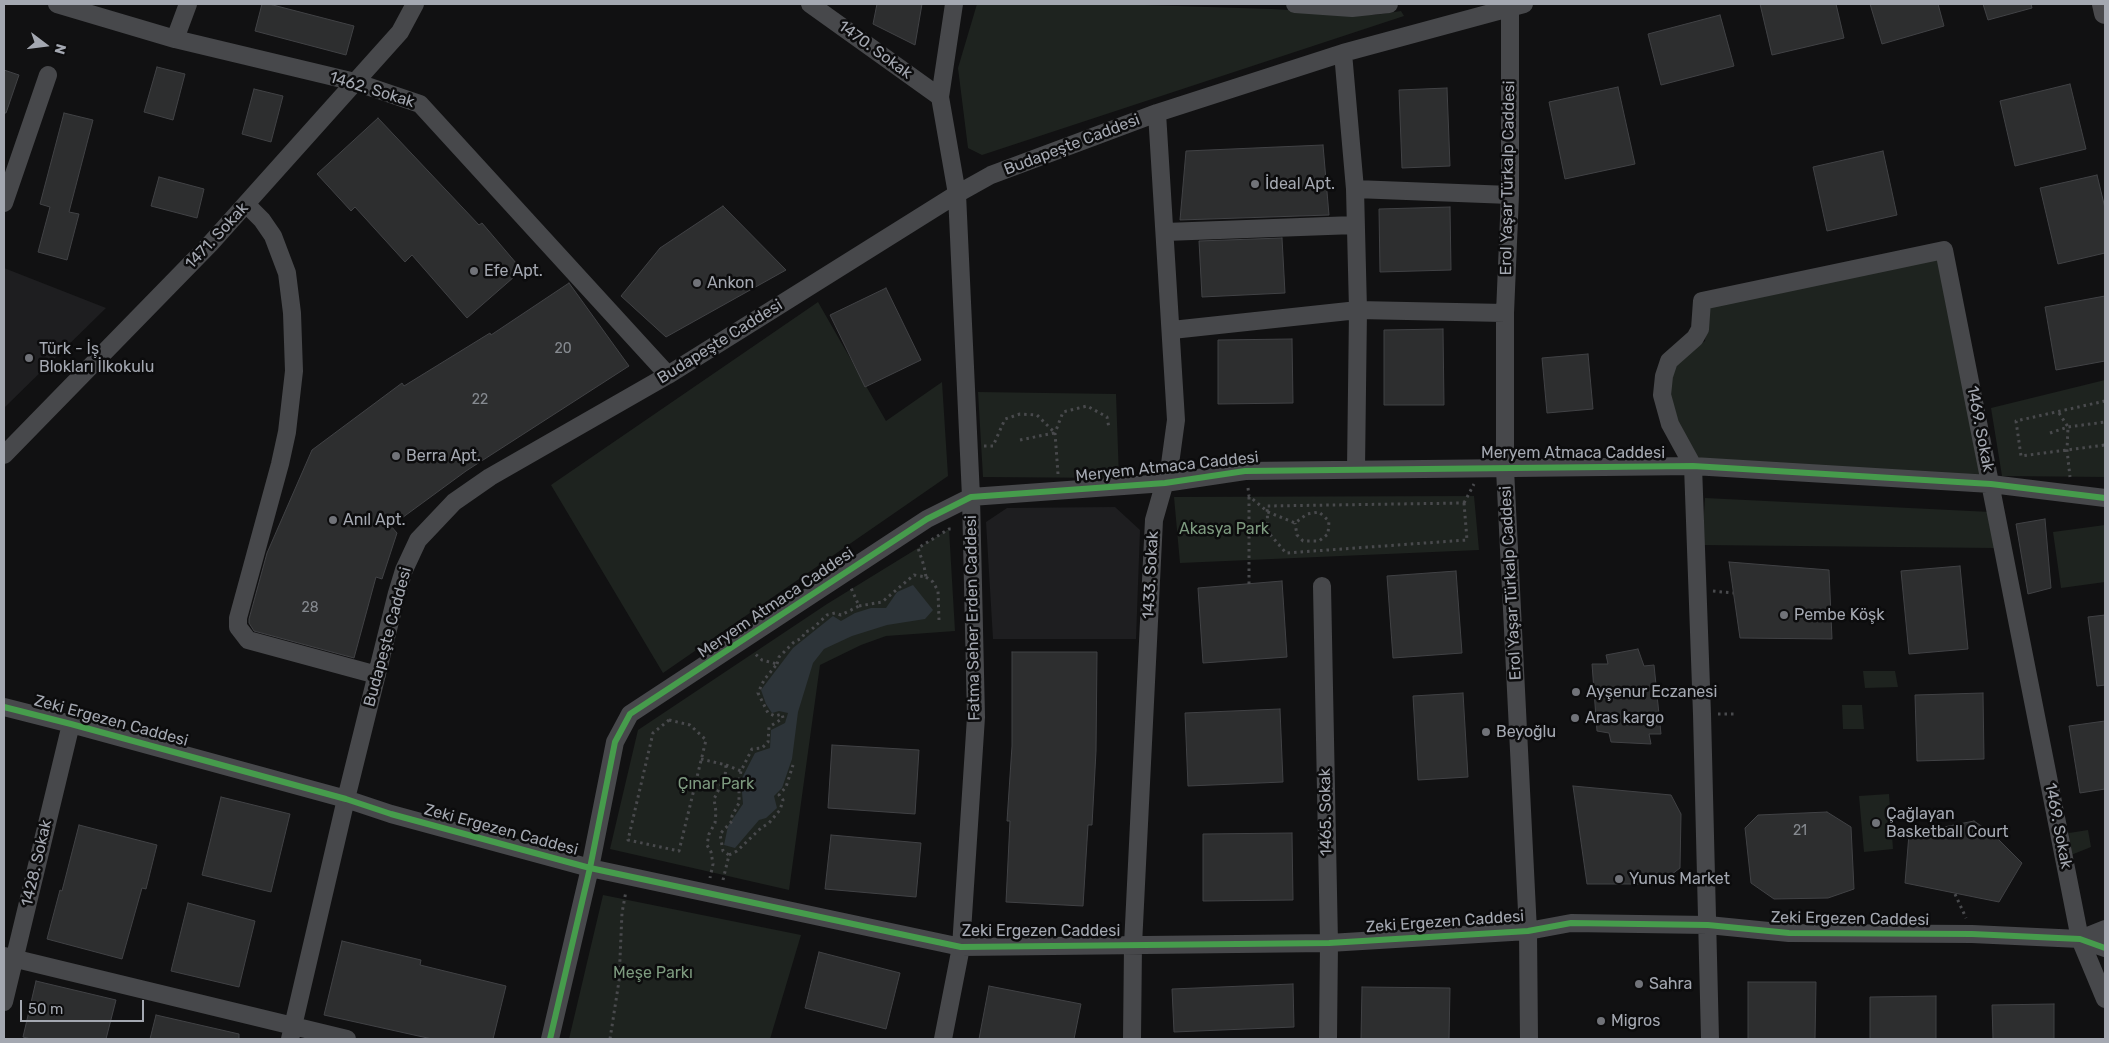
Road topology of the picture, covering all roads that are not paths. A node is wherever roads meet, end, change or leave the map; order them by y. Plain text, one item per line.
1 (57, 4) edge
2 (188, 4) edge
3 (415, 4) edge
4 (810, 4) edge
5 (954, 4) edge
6 (1295, 4) edge
7 (1389, 4) edge
8 (2103, 4) edge
9 (1517, 5) edge
10 (1471, 10) edge
11 (2105, 13) edge
12 (175, 39) junction
13 (1343, 54) junction
14 (48, 75) dead end
15 (354, 82) junction
16 (940, 97) junction
17 (1158, 113) junction
18 (1355, 189) junction
19 (957, 194) junction
20 (1510, 195) junction
21 (4, 203) edge
22 (246, 204) junction
23 (1355, 225) junction
24 (1165, 232) junction
25 (1358, 310) junction
26 (1505, 313) junction
27 (1172, 330) junction
28 (668, 375) junction
29 (4, 455) edge
30 (1693, 466) junction
31 (1356, 469) junction
32 (1505, 469) junction
33 (1165, 483) junction
34 (1991, 484) junction
35 (971, 497) junction
36 (2105, 498) edge
37 (1322, 586) dead end
38 (377, 675) junction
39 (4, 707) edge
40 (71, 724) junction
41 (346, 799) junction
42 (590, 868) junction
43 (1708, 925) junction
44 (2105, 929) edge
45 (1528, 931) junction
46 (2080, 939) junction
47 (1329, 943) junction
48 (1133, 945) junction
49 (961, 947) junction
50 (2105, 948) edge
51 (9, 957) edge
52 (2105, 999) edge
53 (4, 1002) edge
54 (292, 1032) edge
55 (347, 1039) edge
56 (550, 1039) edge
57 (943, 1039) edge
58 (1132, 1039) edge
59 (1328, 1039) edge
60 (1528, 1039) edge
61 (1710, 1039) edge

1 - 12 street, 1462. Sokak
2 - 12 street
3 - 15 street, 1471. Sokak
4 - 16 street, 1470. Sokak
5 - 16 street, Fatma Seher Erden Caddesi
6 - 7 street
8 - 11 main road
9 - 10 street, Budapeşte Caddesi
9 - 20 street, Erol Yaşar Türkalp Caddesi
10 - 13 street, Budapeşte Caddesi
12 - 15 street, 1462. Sokak
13 - 17 street, Budapeşte Caddesi
13 - 18 street
14 - 21 street
15 - 22 street, 1471. Sokak
15 - 28 street, 1462. Sokak
16 - 19 street, Fatma Seher Erden Caddesi
17 - 19 street, Budapeşte Caddesi
17 - 24 street, 1433. Sokak
18 - 20 street
18 - 23 street
19 - 28 street, Budapeşte Caddesi
19 - 35 street, Fatma Seher Erden Caddesi
20 - 26 street, Erol Yaşar Türkalp Caddesi
22 - 29 street, 1471. Sokak
22 - 38 street
23 - 24 street
23 - 25 street
24 - 27 street, 1433. Sokak
25 - 26 street
25 - 27 street
25 - 31 street
26 - 32 street, Erol Yaşar Türkalp Caddesi
27 - 33 street, 1433. Sokak
28 - 38 street, Budapeşte Caddesi
30 - 32 street, Meryem Atmaca Caddesi
30 - 34 street, Meryem Atmaca Caddesi
30 - 34 street, 1469. Sokak
30 - 43 street
31 - 32 street, Meryem Atmaca Caddesi
31 - 33 street, Meryem Atmaca Caddesi
32 - 45 street, Erol Yaşar Türkalp Caddesi
33 - 35 street, Meryem Atmaca Caddesi
33 - 48 street, 1433. Sokak
34 - 36 street, Meryem Atmaca Caddesi
34 - 46 street, 1469. Sokak
35 - 42 street, Meryem Atmaca Caddesi
35 - 49 street, Fatma Seher Erden Caddesi
37 - 47 street, 1465. Sokak
38 - 41 street, Budapeşte Caddesi
39 - 40 street, Zeki Ergezen Caddesi
40 - 41 street, Zeki Ergezen Caddesi
40 - 51 street, 1428. Sokak
41 - 42 street, Zeki Ergezen Caddesi
41 - 54 street, Budapeşte Caddesi
42 - 49 street, Zeki Ergezen Caddesi
42 - 56 street, Meryem Atmaca Caddesi
43 - 45 street, Zeki Ergezen Caddesi
43 - 46 street, Zeki Ergezen Caddesi
43 - 61 street
44 - 46 street, Zeki Ergezen Caddesi
45 - 47 street, Zeki Ergezen Caddesi
45 - 60 street, Erol Yaşar Türkalp Caddesi
46 - 50 street, Zeki Ergezen Caddesi
46 - 52 street, 1469. Sokak
47 - 48 street, Zeki Ergezen Caddesi
47 - 59 street, 1465. Sokak
48 - 49 street, Zeki Ergezen Caddesi
48 - 58 street, 1433. Sokak
49 - 57 street, Fatma Seher Erden Caddesi
51 - 53 street, 1428. Sokak
51 - 54 street
54 - 55 street

